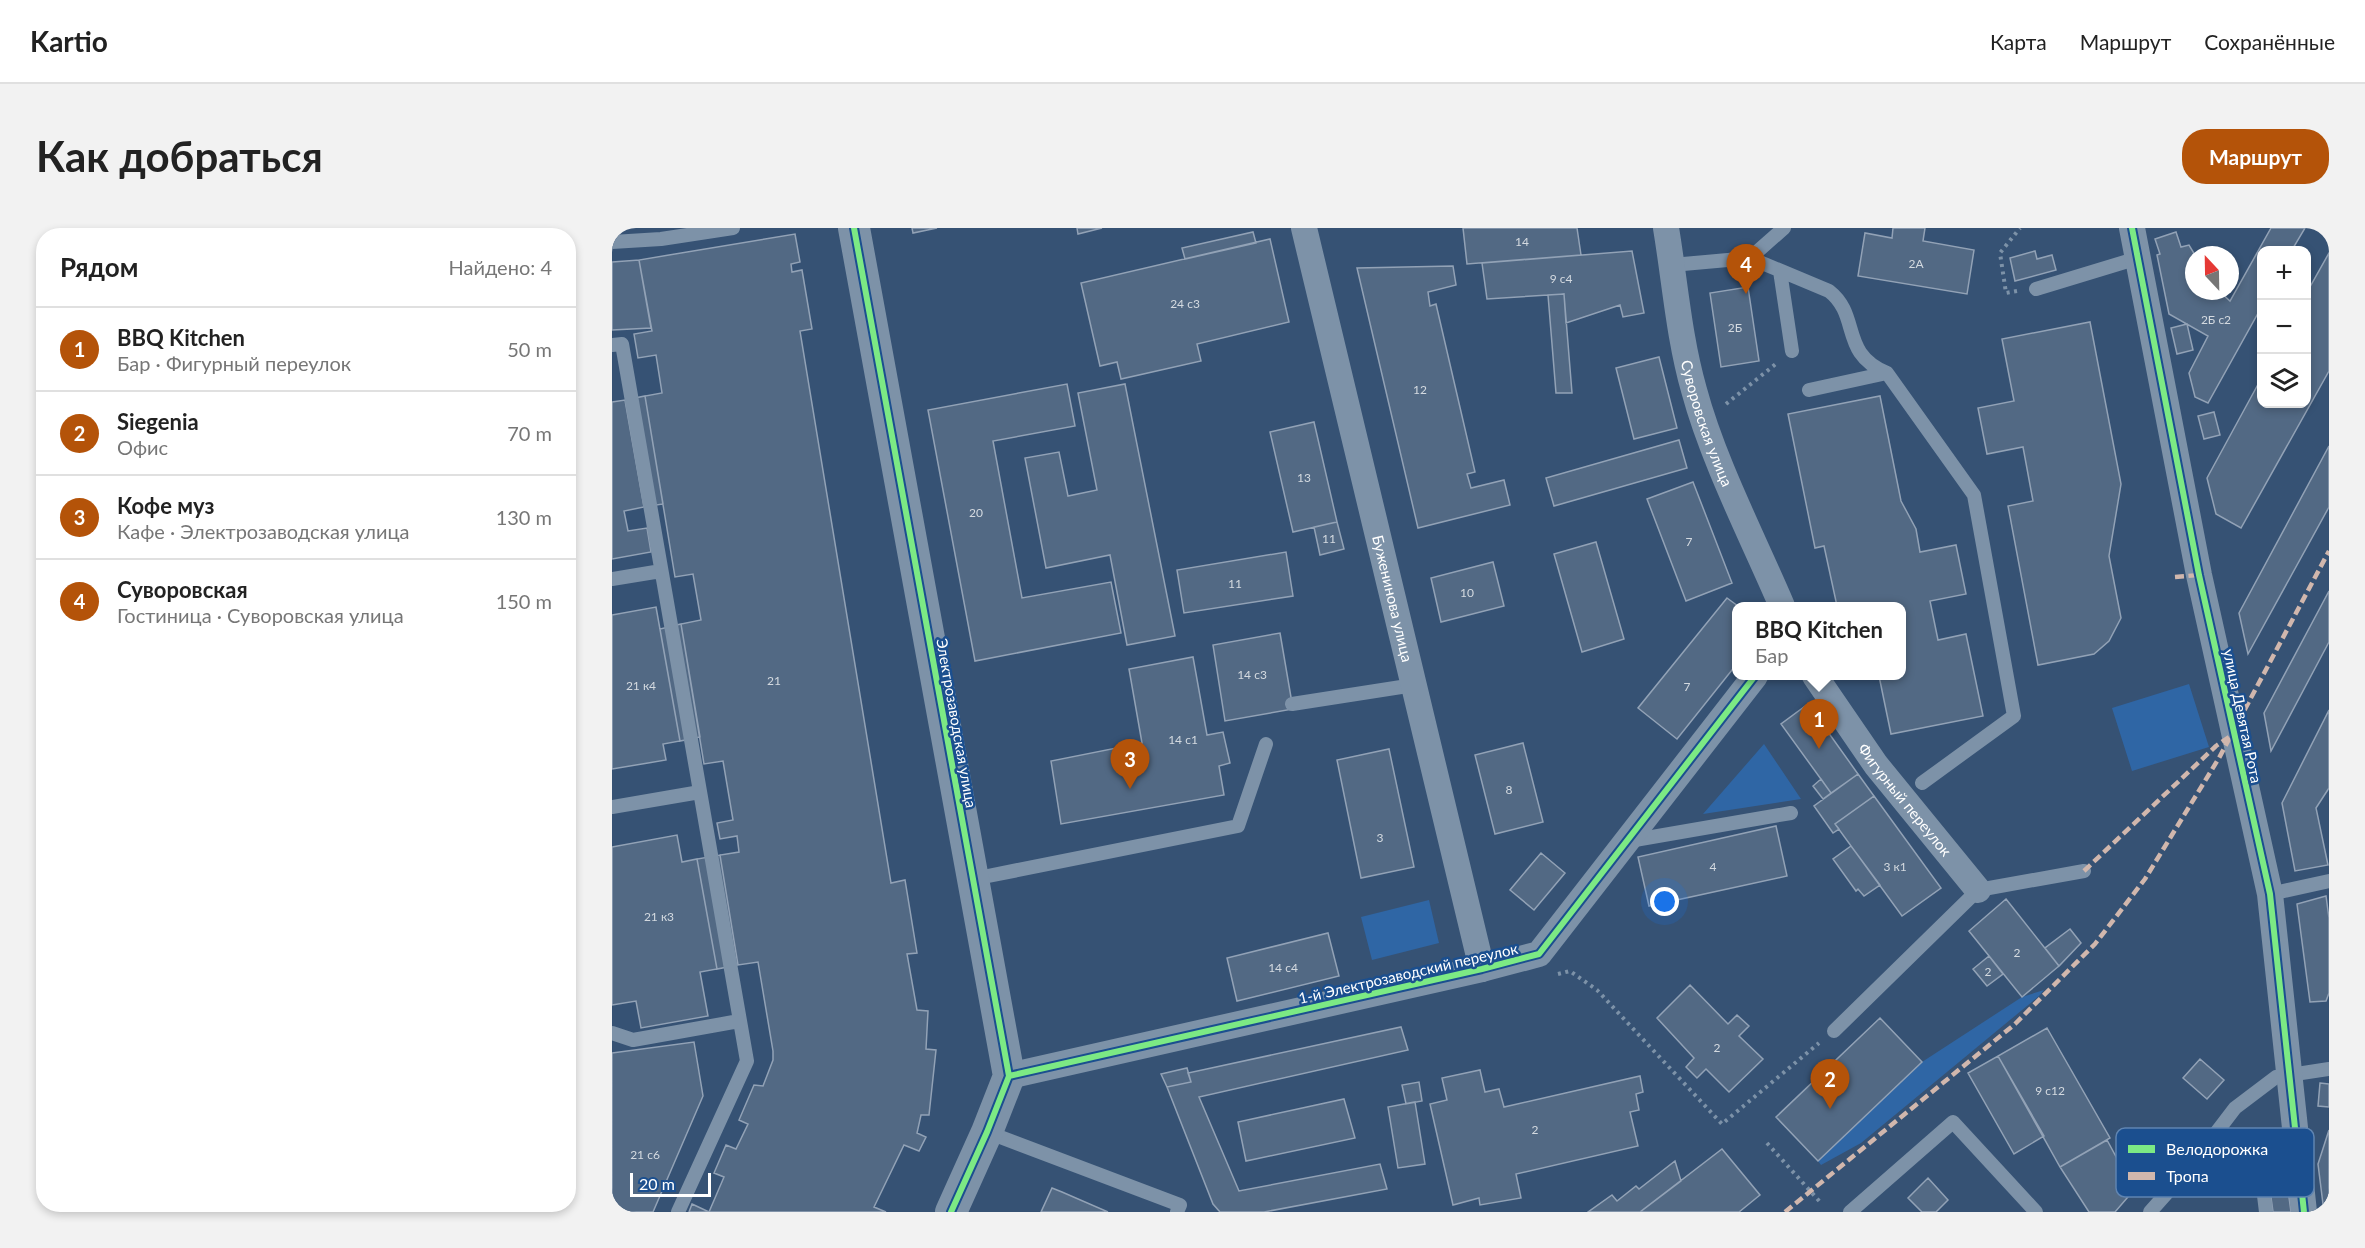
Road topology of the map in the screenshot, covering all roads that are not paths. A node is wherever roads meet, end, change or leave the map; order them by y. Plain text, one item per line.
1 (733, 228) edge
2 (854, 228) edge
3 (1305, 228) edge
4 (1666, 228) edge
5 (1784, 228) edge
6 (2132, 228) edge
7 (637, 234) edge
8 (612, 242) edge
9 (1750, 258) junction
10 (2138, 258) junction
11 (1672, 266) junction
12 (1780, 271) junction
13 (2036, 289) dead end
14 (612, 345) edge
15 (1792, 351) road end
16 (1887, 373) junction
17 (1809, 390) dead end
18 (661, 571) junction
19 (612, 579) edge
20 (1780, 602) edge
21 (1751, 680) edge
22 (1818, 680) edge
23 (1414, 685) junction
24 (1292, 704) dead end
25 (1266, 744) dead end
26 (1922, 783) dead end
27 (700, 792) junction
28 (612, 807) edge
29 (1791, 813) dead end
30 (1629, 841) junction
31 (2084, 871) dead end
32 (973, 879) junction
33 (2329, 881) edge
34 (1978, 890) junction
35 (2270, 894) junction
36 (1482, 969) junction
37 (739, 1022) junction
38 (1834, 1031) road end
39 (612, 1033) edge
40 (2329, 1069) edge
41 (2289, 1075) junction
42 (1009, 1076) junction
43 (2220, 1128) edge
44 (2295, 1128) edge
45 (987, 1132) junction
46 (2163, 1197) edge
47 (2264, 1197) edge
48 (2302, 1197) edge
49 (678, 1212) edge
50 (951, 1212) edge
51 (1177, 1212) edge
52 (1850, 1212) edge
53 (2036, 1212) edge
54 (2150, 1212) edge
55 (2266, 1212) edge
56 (2304, 1212) edge

1 - 7 lane
2 - 32 street, Электрозаводская улица
3 - 23 street, Буженинова улица
4 - 11 street, Суворовская улица
5 - 9 lane
6 - 10 street, улица Девятая Рота
7 - 8 lane
9 - 11 lane
9 - 12 lane
10 - 13 lane
10 - 35 street, улица Девятая Рота
11 - 20 street, Суворовская улица
12 - 15 lane
12 - 16 lane
14 - 18 lane
16 - 17 lane
16 - 26 lane
18 - 19 lane
18 - 27 lane
21 - 30 street, 1-й Электрозаводский переулок
22 - 34 street, Фигурный переулок
23 - 24 lane
23 - 36 street, Буженинова улица
25 - 32 lane
27 - 28 lane
27 - 37 lane
29 - 30 lane
30 - 36 street, 1-й Электрозаводский переулок
31 - 34 lane
32 - 42 street, Электрозаводская улица
33 - 35 lane
34 - 38 lane
35 - 41 street, улица Девятая Рота
36 - 42 street, 1-й Электрозаводский переулок
37 - 39 lane
37 - 49 lane
40 - 41 lane
41 - 43 lane
41 - 44 street, улица Девятая Рота
42 - 45 street
45 - 50 street
45 - 51 lane
46 - 54 lane
47 - 55 lane
48 - 56 street, улица Девятая Рота
52 - 53 lane

